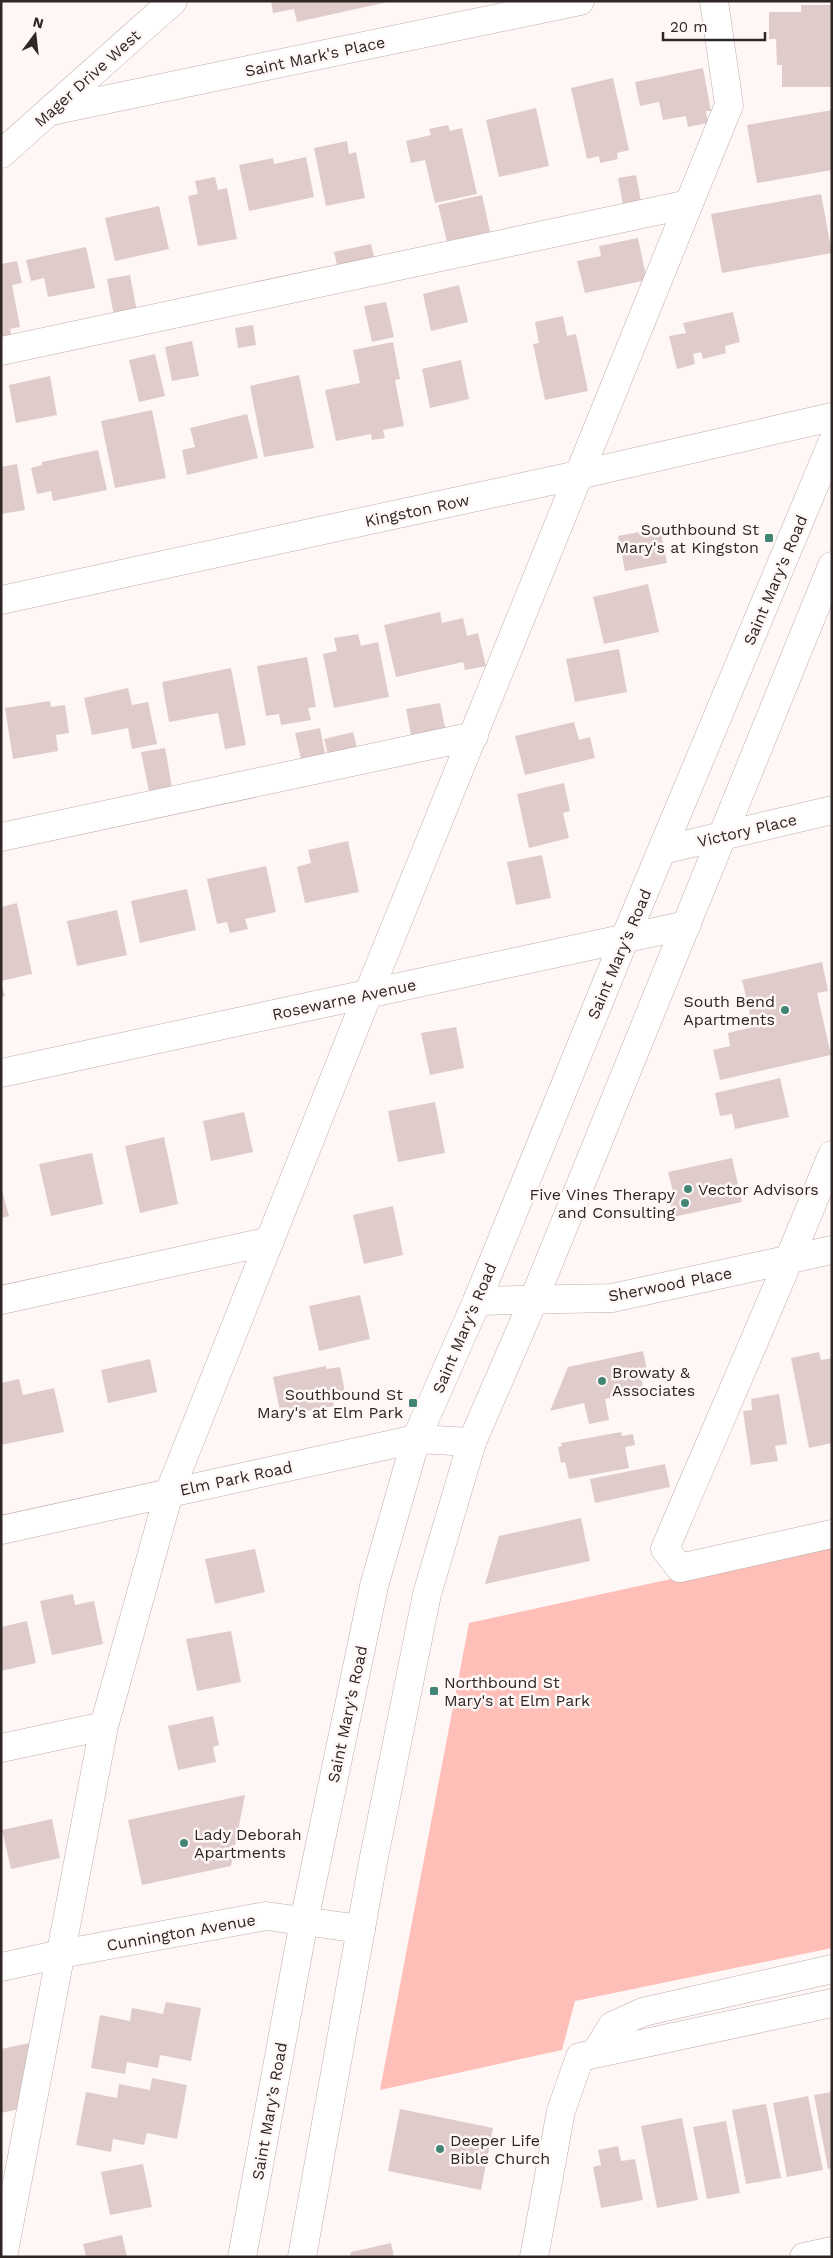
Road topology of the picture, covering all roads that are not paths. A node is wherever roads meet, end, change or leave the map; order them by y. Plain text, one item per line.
1 (173, 1) edge
2 (580, 1) edge
3 (714, 1) edge
4 (51, 111) junction
5 (1, 154) edge
6 (689, 204) junction
7 (1, 351) edge
8 (832, 417) edge
9 (832, 443) edge
10 (578, 475) junction
11 (832, 566) edge
12 (1, 600) edge
13 (474, 736) junction
14 (832, 810) edge
15 (722, 836) junction
16 (1, 837) edge
17 (663, 850) junction
18 (687, 924) junction
19 (625, 938) junction
20 (368, 994) junction
21 (1, 1074) edge
22 (832, 1155) edge
23 (270, 1241) junction
24 (832, 1250) edge
25 (790, 1259) junction
26 (1, 1300) edge
27 (534, 1300) junction
28 (477, 1301) junction
29 (416, 1439) junction
30 (472, 1442) junction
31 (169, 1493) junction
32 (1, 1530) edge
33 (832, 1534) edge
34 (104, 1726) junction
35 (1, 1748) edge
36 (304, 1921) junction
37 (361, 1929) junction
38 (61, 1954) junction
39 (1, 1967) edge
40 (832, 1970) edge
41 (832, 2003) edge
42 (594, 2054) junction
43 (10, 2183) edge
44 (832, 2251) edge
45 (3, 2257) edge
46 (242, 2257) edge
47 (302, 2257) edge
48 (534, 2257) edge
49 (804, 2257) edge

1 - 4 street, Mager Drive West
2 - 4 street, Saint Mark's Place
3 - 6 street
4 - 5 street, Mager Drive West
6 - 7 street
6 - 10 street
8 - 10 street, Kingston Row
9 - 17 street, Saint Mary’s Road
10 - 12 street, Kingston Row
10 - 13 street
11 - 15 street
13 - 16 street
13 - 20 street
14 - 15 street, Victory Place
15 - 17 street, Victory Place
15 - 18 street
17 - 19 street, Saint Mary’s Road
18 - 19 street, Rosewarne Avenue
18 - 27 street
19 - 20 street, Rosewarne Avenue
19 - 28 street, Saint Mary’s Road
20 - 21 street, Rosewarne Avenue
20 - 23 street
22 - 25 street
23 - 26 street
23 - 31 street
24 - 25 street, Sherwood Place
25 - 27 street, Sherwood Place
25 - 33 street
27 - 28 street, Sherwood Place
27 - 30 street
28 - 29 street, Saint Mary’s Road
29 - 30 street, Elm Park Road
29 - 31 street, Elm Park Road
29 - 36 street, Saint Mary’s Road
30 - 37 street
31 - 32 street, Elm Park Road
31 - 34 street
34 - 35 street
34 - 38 street
36 - 37 street, Cunnington Avenue
36 - 38 street, Cunnington Avenue
36 - 46 street, Saint Mary’s Road
37 - 47 street
38 - 39 street, Cunnington Avenue
38 - 43 street
40 - 42 street
41 - 42 street
42 - 48 street
43 - 45 street
44 - 49 street

